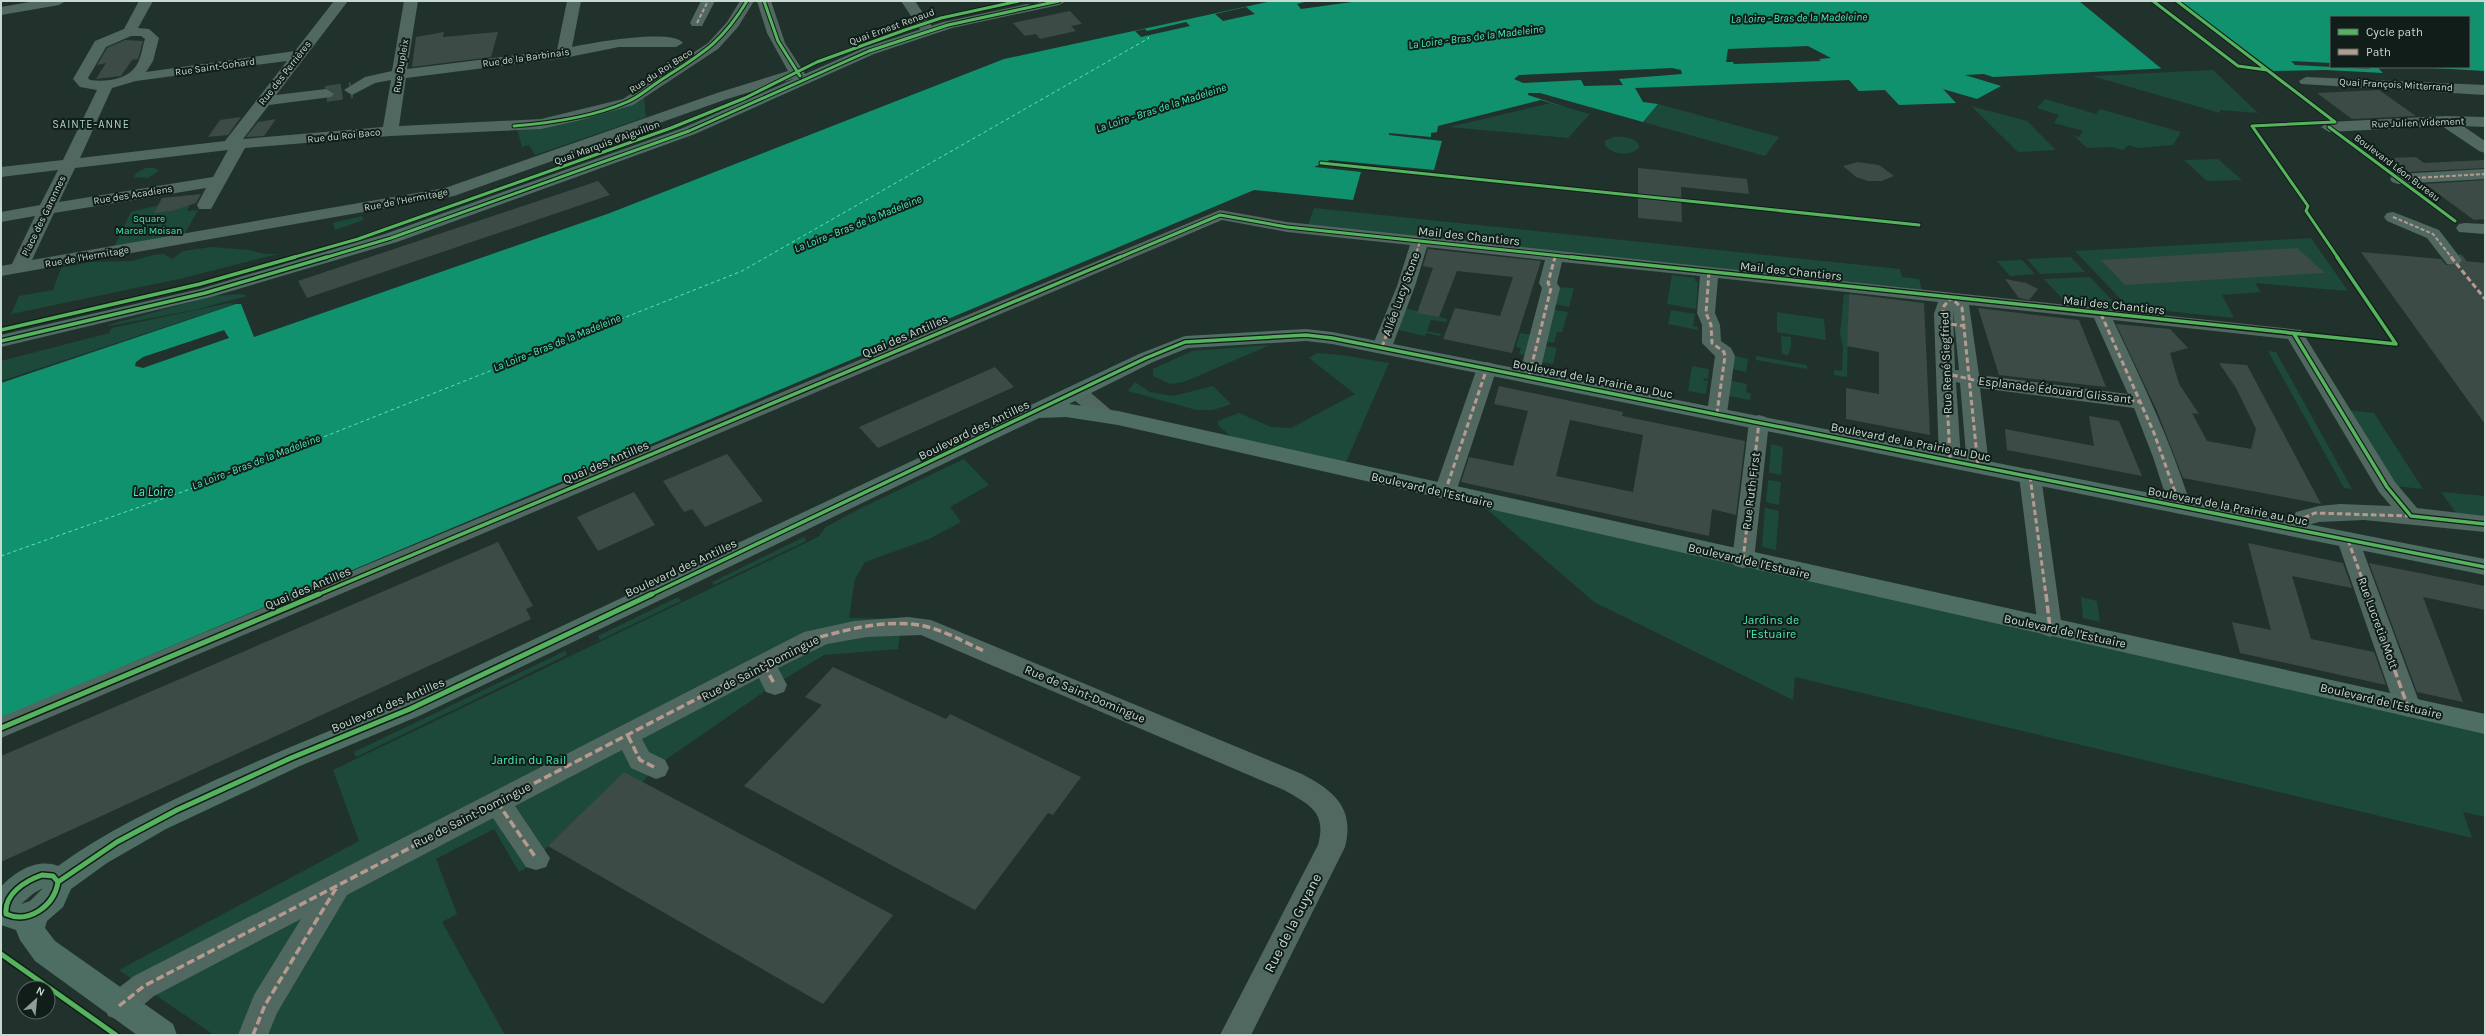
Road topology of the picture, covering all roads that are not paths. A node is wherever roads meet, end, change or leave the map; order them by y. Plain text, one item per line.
1 (15, 1) edge
2 (59, 1) edge
3 (146, 1) edge
4 (341, 1) edge
5 (411, 1) edge
6 (574, 1) edge
7 (708, 1) edge
8 (747, 1) edge
9 (764, 1) edge
10 (908, 1) edge
11 (1059, 1) edge
12 (1, 4) edge
13 (1028, 5) edge
14 (1, 11) edge
15 (697, 23) dead end
16 (925, 27) junction
17 (129, 32) junction
18 (676, 43) dead end
19 (564, 54) junction
20 (299, 55) junction
21 (400, 74) junction
22 (132, 76) junction
23 (799, 76) junction
24 (2306, 81) dead end
25 (106, 86) junction
26 (352, 90) tunnel mouth
27 (2485, 90) edge
28 (326, 94) tunnel mouth
29 (263, 101) junction
30 (2445, 121) junction
31 (2484, 121) edge
32 (2329, 127) dead end
33 (390, 131) junction
34 (235, 145) junction
35 (2485, 148) edge
36 (69, 164) junction
37 (1, 172) edge
38 (2485, 174) edge
39 (2398, 179) dead end
40 (219, 181) junction
41 (205, 205) dead end
42 (48, 209) junction
43 (1220, 215) joint
44 (9, 216) edge
45 (2394, 217) dead end
46 (2465, 228) dead end
47 (2485, 229) edge
48 (1420, 241) junction
49 (1555, 256) junction
50 (2453, 260) tunnel mouth
51 (19, 268) junction
52 (1, 271) edge
53 (1709, 272) junction
54 (249, 276) junction
55 (1953, 312) junction
56 (2101, 314) junction
57 (1, 330) edge
58 (1332, 338) joint
59 (1, 341) edge
60 (1382, 347) junction
61 (1486, 368) junction
62 (1944, 374) junction
63 (1529, 376) junction
64 (1969, 379) junction
65 (1082, 390) junction
66 (2141, 402) junction
67 (1717, 414) junction
68 (1109, 417) junction
69 (1012, 422) junction
70 (1759, 422) junction
71 (1950, 460) junction
72 (1978, 466) junction
73 (2030, 476) junction
74 (1445, 492) junction
75 (2180, 506) junction
76 (2411, 516) junction
77 (2304, 518) dead end
78 (2485, 524) edge
79 (2348, 540) junction
80 (1743, 560) junction
81 (2485, 567) edge
82 (2050, 628) junction
83 (2408, 707) junction
84 (2485, 724) edge
85 (1, 728) edge
86 (628, 736) junction
87 (656, 768) dead end
88 (497, 802) junction
89 (1329, 809) joint
90 (536, 858) dead end
91 (338, 885) junction
92 (120, 1006) junction
93 (162, 1035) edge
94 (253, 1035) edge
95 (1235, 1035) edge

1 - 12 street
2 - 14 street
3 - 17 street
4 - 20 street, Rue des Perrières
5 - 21 street, Rue Dupleix
6 - 19 street
7 - 15 street
8 - 33 street, Rue du Roi Baco
9 - 23 street
10 - 16 street
11 - 13 main road, Quai Ernest Renaud
13 - 16 main road, Quai Ernest Renaud
16 - 23 main road, Quai Ernest Renaud
17 - 22 street
17 - 25 street
18 - 19 street, Rue de la Barbinais
19 - 21 street, Rue de la Barbinais
20 - 22 street, Rue Saint-Gohard
20 - 29 street, Rue des Perrières
21 - 26 street, Rue de la Barbinais
21 - 33 street, Rue Dupleix
22 - 25 street
23 - 51 street, Rue de l'Hermitage
23 - 54 main road, Quai Marquis d'Aiguillon
24 - 27 street, Quai François Mitterrand
25 - 36 street, Place des Garennes
28 - 29 street
29 - 34 street, Rue des Perrières
30 - 31 street, Rue Julien Videment
30 - 32 street, Rue Julien Videment
30 - 35 street
33 - 34 street, Rue du Roi Baco
34 - 36 street, Rue du Roi Baco
34 - 40 street, Rue des Perrières
36 - 37 street, Rue du Roi Baco
36 - 42 street, Place des Garennes
38 - 39 street
40 - 41 street, Rue des Perrières
40 - 42 street, Rue des Acadiens
42 - 44 street, Rue des Acadiens
42 - 51 street, Place des Garennes
43 - 48 street, Mail des Chantiers
43 - 85 street, Quai des Antilles
45 - 50 street
46 - 47 street
48 - 49 street, Mail des Chantiers
48 - 60 street, Allée Lucy Stone
49 - 53 street, Mail des Chantiers
49 - 63 street
51 - 52 street, Rue de l'Hermitage
53 - 55 street, Mail des Chantiers
53 - 67 street
54 - 57 main road, Quai Marquis d'Aiguillon
54 - 59 main road, Quai Marquis d'Aiguillon
55 - 56 street, Mail des Chantiers
55 - 62 street, Rue René Siegfried
55 - 64 street, Rue René Siegfried
56 - 66 street, Esplanade Édouard Glissant
56 - 76 street, Mail des Chantiers
58 - 60 main road, Boulevard de la Prairie au Duc
58 - 65 main road, Boulevard des Antilles
60 - 61 main road, Boulevard de la Prairie au Duc
61 - 63 main road, Boulevard de la Prairie au Duc
61 - 74 street
62 - 64 street, Esplanade Édouard Glissant
62 - 71 street, Rue René Siegfried
63 - 67 main road, Boulevard de la Prairie au Duc
64 - 66 street, Esplanade Édouard Glissant
64 - 72 street, Rue René Siegfried
65 - 68 street
65 - 69 main road, Boulevard des Antilles
66 - 75 street, Esplanade Édouard Glissant
67 - 70 main road, Boulevard de la Prairie au Duc
68 - 69 main road, Boulevard de l'Estuaire
68 - 74 main road, Boulevard de l'Estuaire
69 - 92 main road, Boulevard des Antilles
70 - 71 main road, Boulevard de la Prairie au Duc
70 - 80 street, Rue Ruth First
71 - 72 main road, Boulevard de la Prairie au Duc
72 - 73 main road, Boulevard de la Prairie au Duc
73 - 75 main road, Boulevard de la Prairie au Duc
73 - 82 street
74 - 80 main road, Boulevard de l'Estuaire
75 - 79 main road, Boulevard de la Prairie au Duc
76 - 77 street
76 - 78 street
79 - 81 main road, Boulevard de la Prairie au Duc
79 - 83 street, Rue Lucretia Mott
80 - 82 main road, Boulevard de l'Estuaire
82 - 83 main road, Boulevard de l'Estuaire
83 - 84 main road, Boulevard de l'Estuaire
86 - 87 street
86 - 88 street, Rue de Saint-Domingue
86 - 89 street, Rue de Saint-Domingue
88 - 90 street
88 - 91 street, Rue de Saint-Domingue
89 - 95 street, Rue de la Guyane
91 - 92 street, Rue de Saint-Domingue
91 - 94 street
92 - 93 main road

